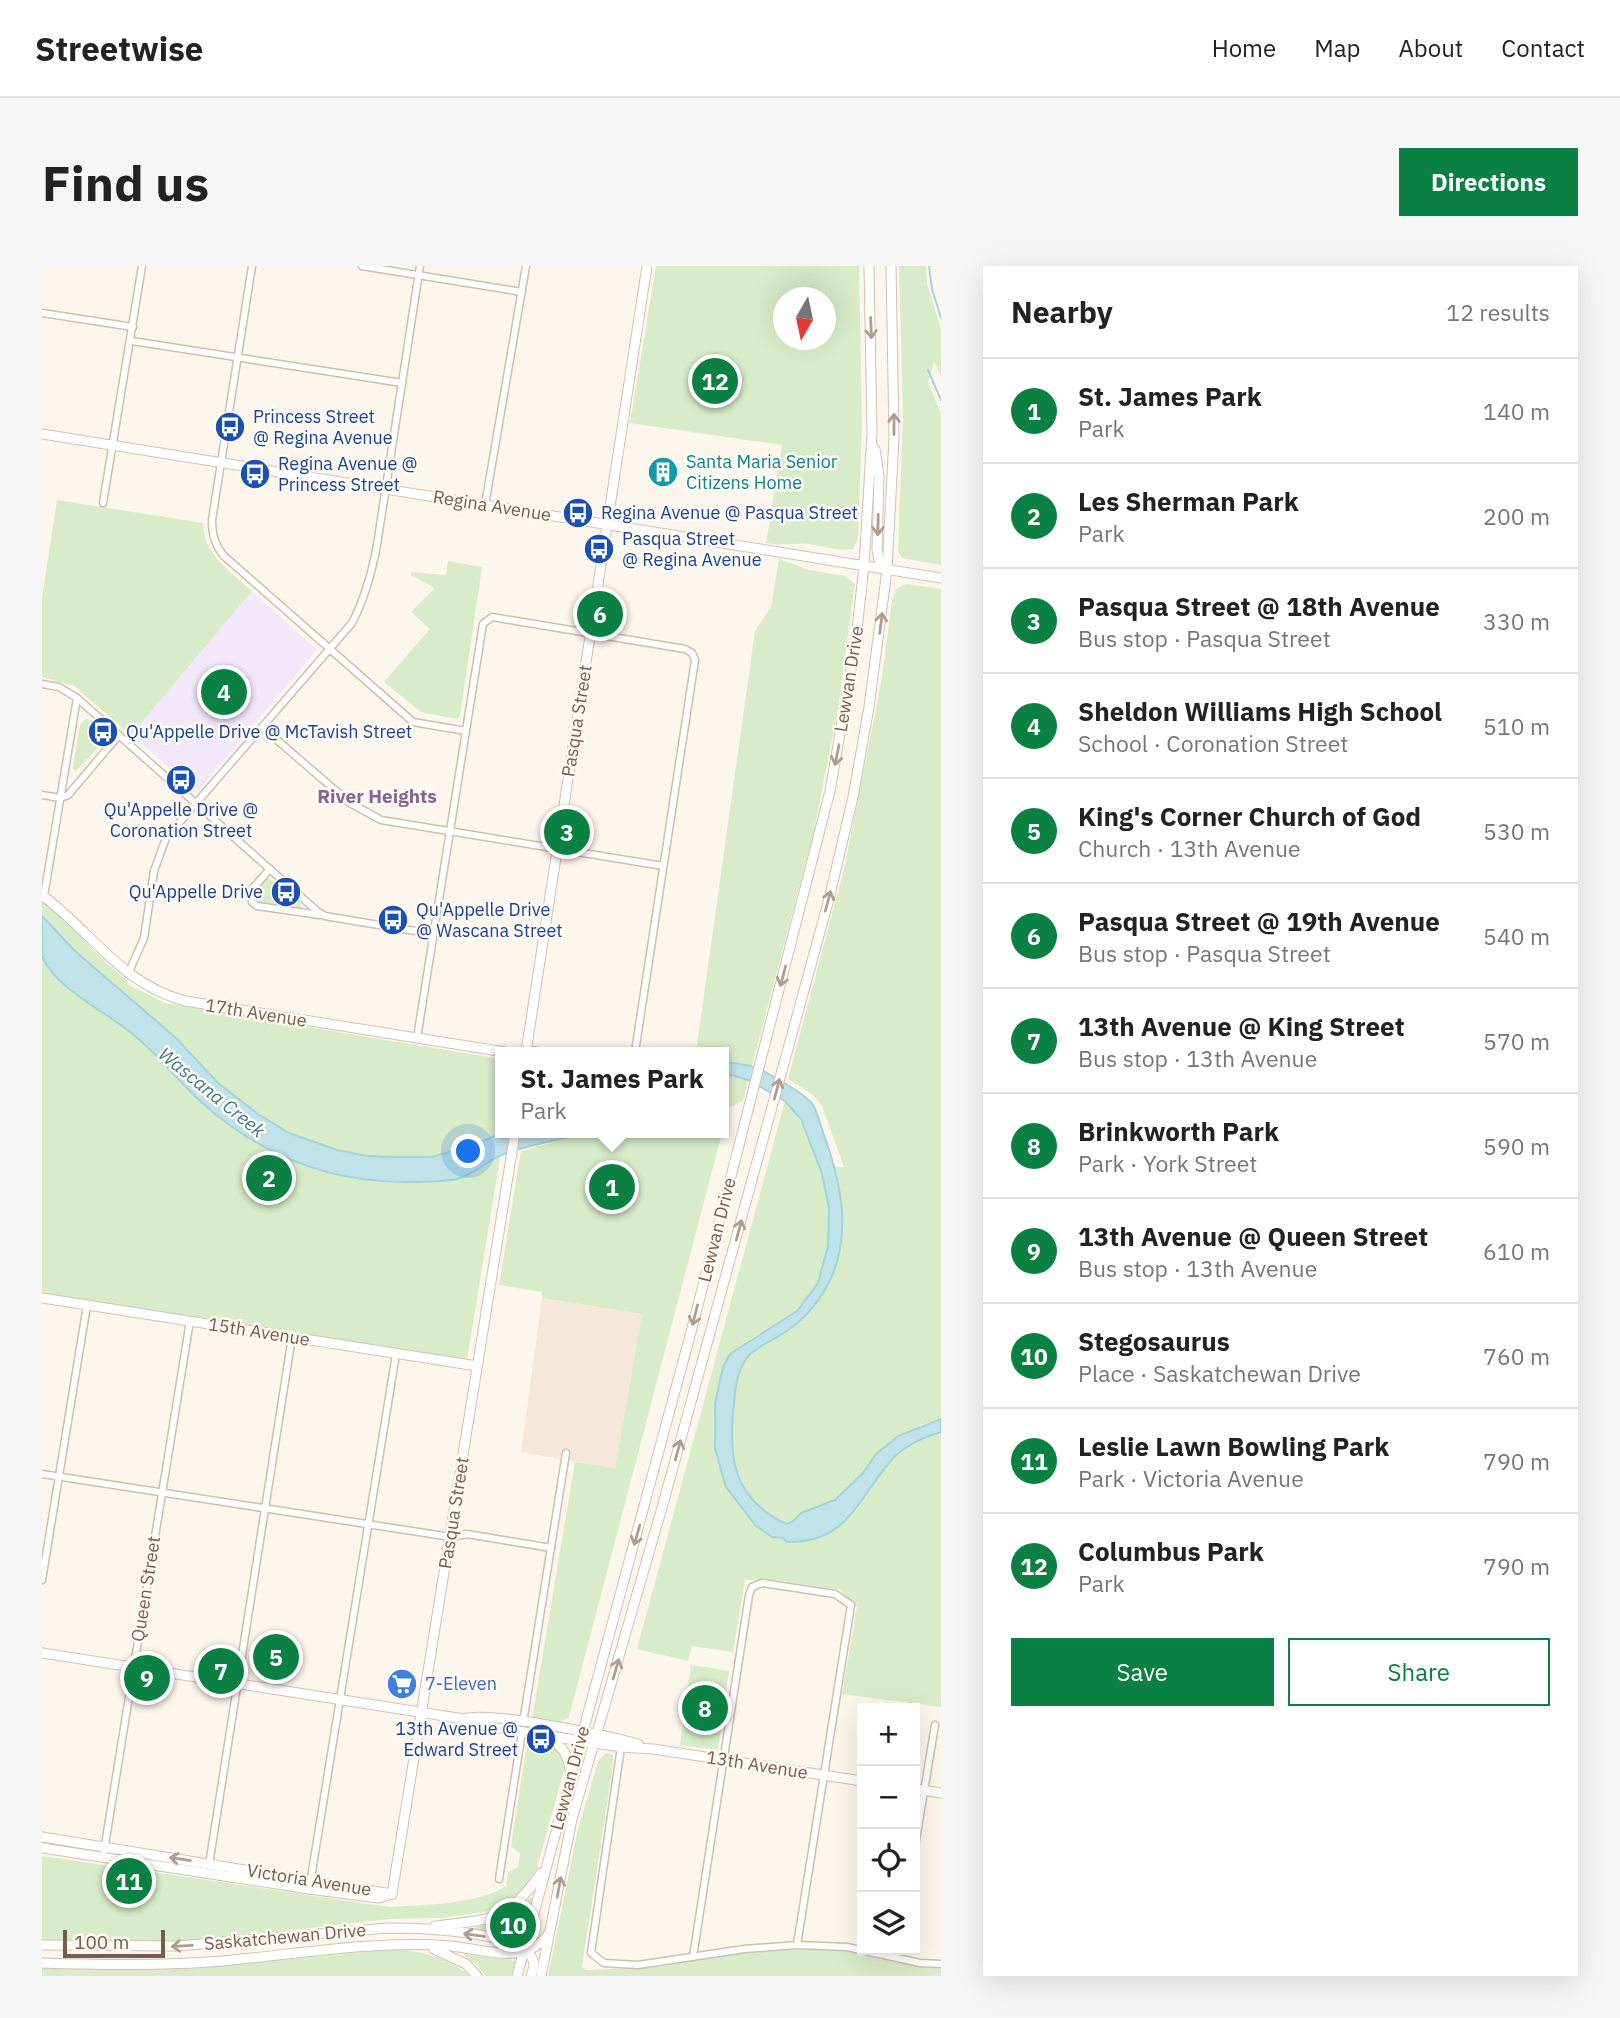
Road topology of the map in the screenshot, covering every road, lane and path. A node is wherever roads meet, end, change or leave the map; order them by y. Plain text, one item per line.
1 (142, 266) edge
2 (252, 266) edge
3 (362, 266) edge
4 (420, 266) edge
5 (526, 266) edge
6 (648, 266) edge
7 (869, 266) edge
8 (891, 266) edge
9 (419, 275) junction
10 (522, 292) junction
11 (42, 313) edge
12 (133, 327) junction
13 (132, 341) junction
14 (238, 357) junction
15 (402, 383) junction
16 (872, 433) junction
17 (42, 434) edge
18 (113, 445) junction
19 (221, 462) junction
20 (386, 489) junction
21 (103, 503) dead end
22 (485, 505) junction
23 (607, 525) junction
24 (864, 566) junction
25 (887, 570) junction
26 (941, 578) edge
27 (591, 633) junction
28 (331, 648) junction
29 (42, 684) edge
30 (77, 698) junction
31 (262, 727) junction
32 (466, 731) junction
33 (119, 735) junction
34 (42, 795) edge
35 (60, 797) junction
36 (196, 803) junction
37 (449, 831) junction
38 (557, 849) junction
39 (663, 866) junction
40 (270, 869) junction
41 (43, 896) edge
42 (326, 916) junction
43 (433, 934) junction
44 (128, 974) junction
45 (417, 1038) junction
46 (528, 1047) edge
47 (636, 1047) edge
48 (495, 1050) edge
49 (514, 1138) edge
50 (42, 1298) edge
51 (87, 1305) junction
52 (190, 1321) junction
53 (292, 1337) junction
54 (396, 1354) junction
55 (477, 1366) junction
56 (566, 1453) dead end
57 (42, 1474) edge
58 (58, 1476) junction
59 (161, 1492) junction
60 (264, 1508) junction
61 (368, 1524) junction
62 (451, 1537) junction
63 (551, 1548) junction
64 (42, 1580) edge
65 (42, 1653) edge
66 (133, 1667) junction
67 (237, 1683) junction
68 (340, 1700) junction
69 (422, 1713) junction
70 (934, 1725) dead end
71 (524, 1729) junction
72 (581, 1736) junction
73 (595, 1739) junction
74 (621, 1747) junction
75 (653, 1749) junction
76 (723, 1759) junction
77 (823, 1775) junction
78 (570, 1776) junction
79 (857, 1780) edge
80 (920, 1786) edge
81 (920, 1790) edge
82 (941, 1793) edge
83 (42, 1837) edge
84 (105, 1847) junction
85 (42, 1848) edge
86 (103, 1858) junction
87 (546, 1866) junction
88 (209, 1869) junction
89 (499, 1880) dead end
90 (310, 1884) junction
91 (392, 1894) joint
92 (421, 1927) junction
93 (552, 1929) junction
94 (42, 1945) edge
95 (797, 1945) junction
96 (426, 1946) junction
97 (857, 1948) edge
98 (524, 1951) junction
99 (900, 1955) edge
100 (693, 1958) junction
101 (42, 1963) edge
102 (941, 1964) edge
103 (477, 1976) edge
104 (517, 1976) edge
105 (531, 1976) edge
106 (541, 1976) edge

1 - 12 street
2 - 14 street
3 - 9 street
4 - 9 street
5 - 10 street
6 - 23 main road, Pasqua Street
7 -> 16 main road, Lewvan Drive
25 -> 8 main road, Lewvan Drive
9 - 10 street
9 - 15 street
10 - 22 street
11 - 12 street
12 - 13 street
13 - 14 street
13 - 18 street
14 - 15 street
14 - 19 street
15 - 20 street
16 - 24 main road, Lewvan Drive
16 -> 25 main road, Lewvan Drive
17 - 18 main road, Regina Avenue
18 - 19 main road, Regina Avenue
18 - 21 street
19 - 20 main road, Regina Avenue
19 - 28 street
20 - 22 main road, Regina Avenue
20 - 28 street
22 - 23 main road, Regina Avenue
23 - 24 main road, Regina Avenue
23 - 27 main road, Pasqua Street
24 - 25 main road, Regina Avenue
24 -> 72 main road, Lewvan Drive
25 - 26 main road, Regina Avenue
73 -> 25 main road, Lewvan Drive
27 - 32 street
27 - 38 main road, Pasqua Street
27 - 39 street
28 - 31 street
28 - 32 street
29 - 30 street
30 - 33 street
30 - 35 street
31 - 36 street
31 - 37 street
32 - 37 street
33 - 35 street
33 - 36 street
34 - 35 street
35 - 41 street
36 - 40 street
36 - 44 street
37 - 38 street
37 - 43 street
38 - 39 street
38 - 46 main road, Pasqua Street
39 - 47 street
40 - 42 street
40 - 42 street
41 - 44 main road, 17th Avenue
42 - 43 street
43 - 45 street
44 - 45 main road, 17th Avenue
45 - 48 main road, 17th Avenue
49 - 55 main road, Pasqua Street
50 - 51 main road, 15th Avenue
51 - 52 main road, 15th Avenue
51 - 58 street
52 - 53 main road, 15th Avenue
52 - 59 street, Queen Street
53 - 54 main road, 15th Avenue
53 - 60 street
54 - 55 main road, 15th Avenue
54 - 61 street
55 - 62 main road, Pasqua Street
56 - 63 street
57 - 58 street
58 - 59 street
58 - 64 street
59 - 60 street
59 - 66 street, Queen Street
60 - 61 street
60 - 67 street
61 - 62 street
61 - 68 street
62 - 63 street
62 - 69 main road, Pasqua Street
63 - 71 street
65 - 66 main road, 13th Avenue
66 - 67 main road, 13th Avenue
66 - 84 street, Queen Street
67 - 68 main road, 13th Avenue
67 - 88 street
68 - 69 main road, 13th Avenue
68 - 90 street
69 - 71 main road, 13th Avenue
69 - 91 main road, Pasqua Street
70 - 80 street
71 - 72 main road, 13th Avenue
71 - 78 main road
71 - 89 street
72 - 73 main road, 13th Avenue
72 - 78 main road, Lewvan Drive
73 - 74 main road, 13th Avenue
73 - 75 main road, 13th Avenue
93 -> 73 main road, Lewvan Drive
74 - 75 main road, 13th Avenue
74 - 100 street
75 - 76 main road, 13th Avenue
76 - 77 main road, 13th Avenue
76 - 77 street
76 - 100 street
77 - 79 main road, 13th Avenue
77 - 95 street
78 - 87 main road, Lewvan Drive
81 - 82 main road
83 - 84 main road, Victoria Avenue
84 - 86 street, Queen Street
88 -> 84 main road, Victoria Avenue
85 - 86 main road, Victoria Avenue
86 - 88 main road, Victoria Avenue
87 - 92 main road
87 - 98 main road, Lewvan Drive
88 - 90 main road, Victoria Avenue
90 - 91 main road, Victoria Avenue
92 -> 94 main road, Saskatchewan Drive
98 -> 92 main road, Saskatchewan Drive
93 - 98 main road
93 - 106 main road, Lewvan Drive
95 - 97 street
95 - 100 street
96 - 98 main road, Saskatchewan Drive
96 - 101 main road, Saskatchewan Drive
96 - 103 main road
98 - 104 main road, Lewvan Drive
98 - 105 main road
99 - 102 street

